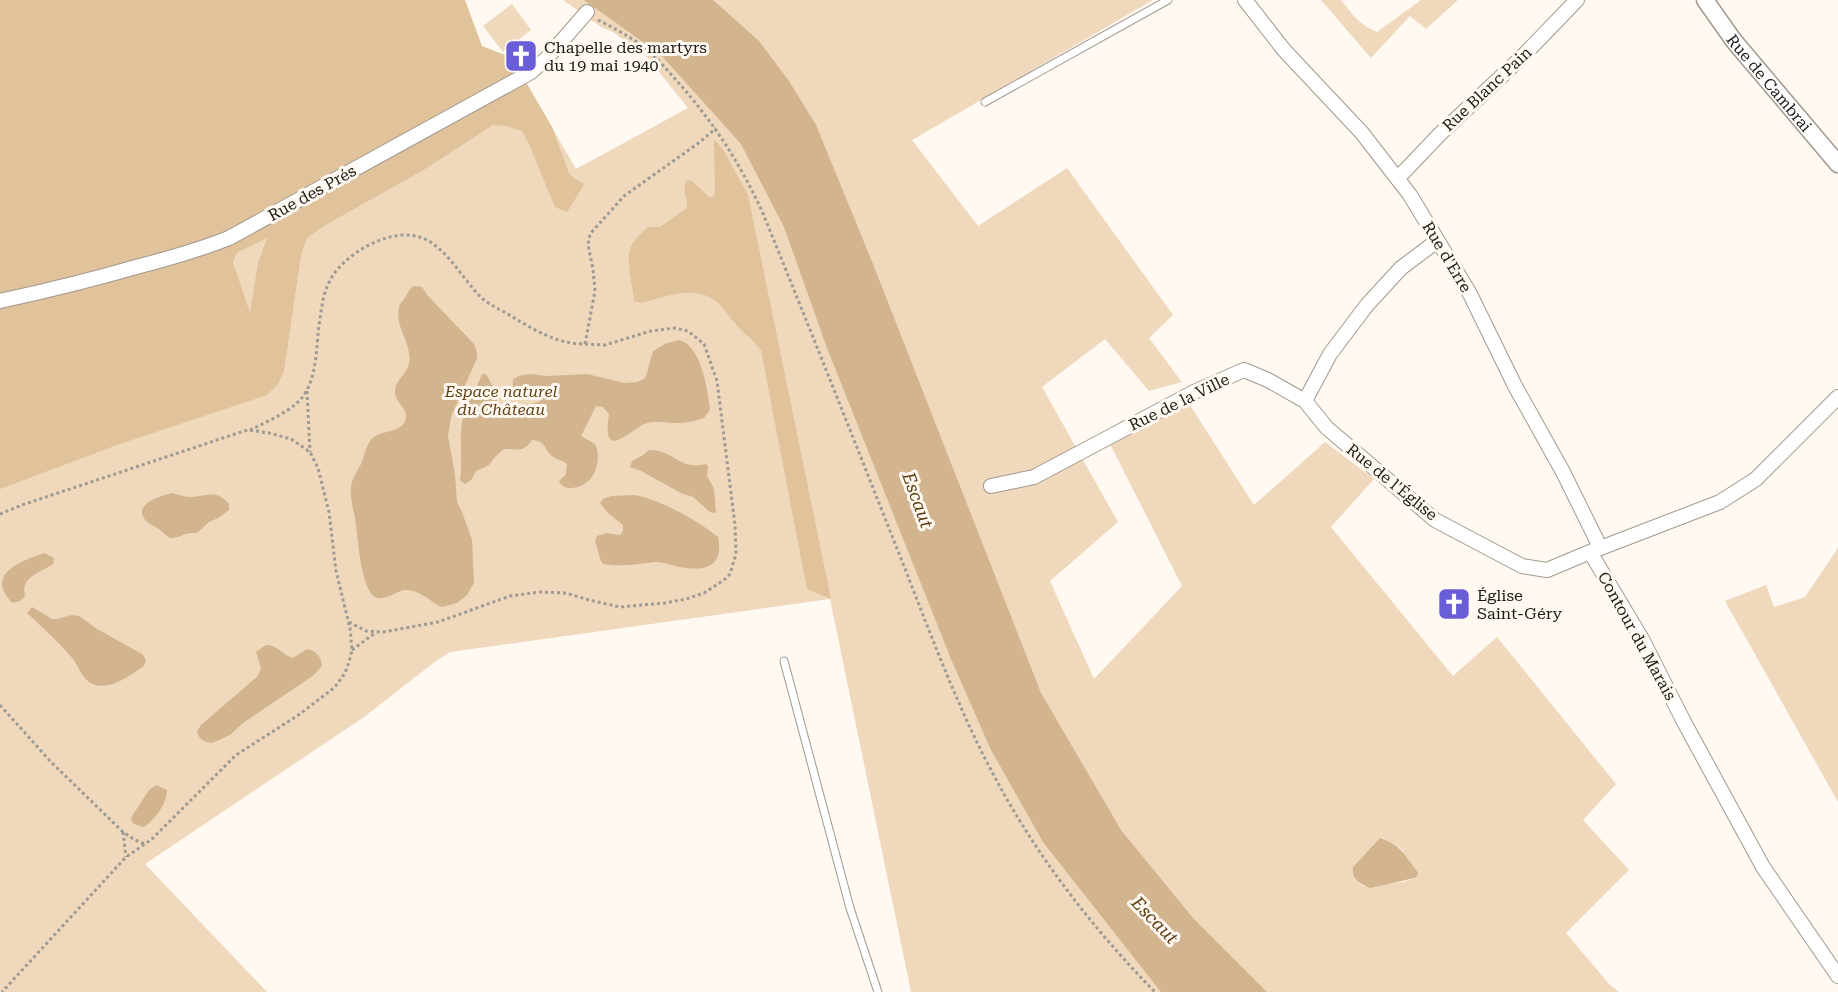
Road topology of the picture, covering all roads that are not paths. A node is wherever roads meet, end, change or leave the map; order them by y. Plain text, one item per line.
1 (1168, 0) edge
2 (1245, 0) edge
3 (1576, 0) edge
4 (1705, 0) edge
5 (587, 12) road end
6 (985, 102) dead end
7 (1838, 164) edge
8 (1398, 178) junction
9 (1437, 241) junction
10 (0, 301) edge
11 (1838, 397) edge
12 (1305, 401) junction
13 (992, 486) dead end
14 (1595, 550) junction
15 (784, 661) dead end
16 (1838, 976) edge
17 (878, 992) edge

1 - 6 lane
2 - 8 street, Rue d'Erre
3 - 8 street, Rue Blanc Pain
4 - 7 street, Rue de Cambrai
5 - 10 street, Rue des Prés
8 - 9 street, Rue d'Erre
9 - 12 street
9 - 14 street, Rue d'Erre
11 - 14 street, Contour du Marais
12 - 13 street, Rue de la Ville
12 - 14 street, Rue de l'Église
14 - 16 street, Contour du Marais
15 - 17 lane

